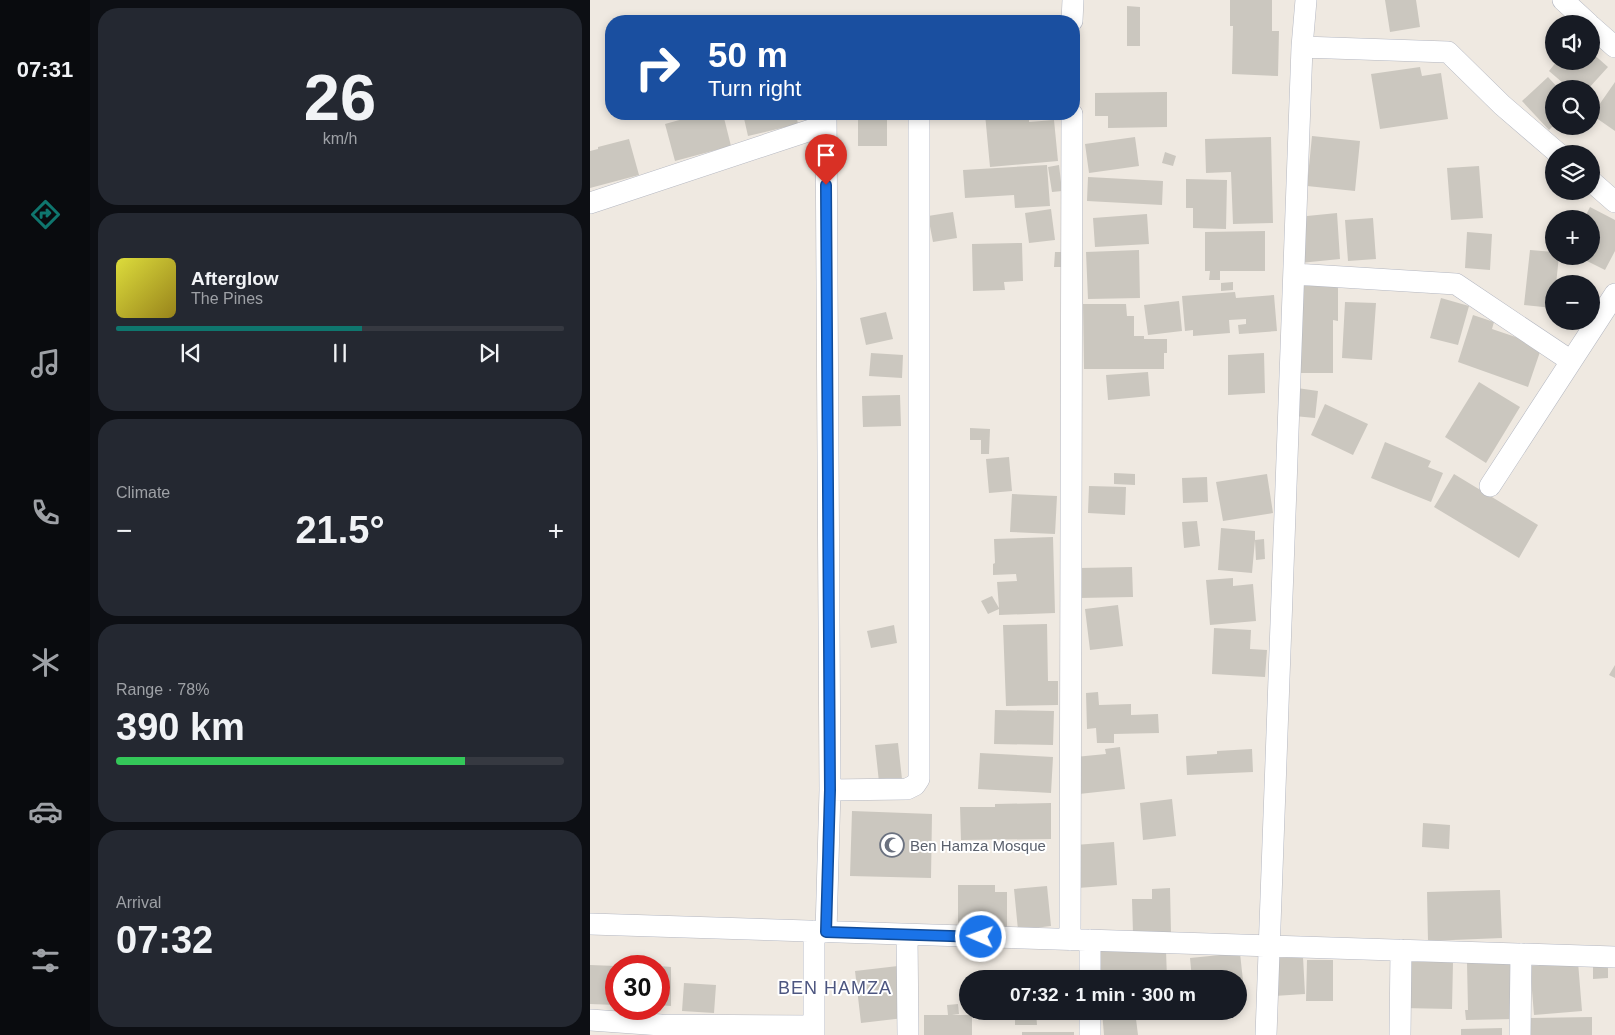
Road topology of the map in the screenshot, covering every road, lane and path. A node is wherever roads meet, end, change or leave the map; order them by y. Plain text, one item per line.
1 (1073, 0) edge
2 (1306, 0) edge
3 (1563, 0) edge
4 (1072, 15) edge
5 (1579, 15) edge
6 (1600, 34) edge
7 (1302, 47) junction
8 (1615, 47) edge
9 (823, 120) edge
10 (826, 120) edge
11 (919, 120) edge
12 (1072, 120) edge
13 (1549, 145) edge
14 (1600, 189) edge
15 (1615, 202) edge
16 (590, 203) edge
17 (1294, 274) junction
18 (1615, 294) edge
19 (1572, 361) junction
20 (1490, 486) dead end
21 (830, 790) junction
22 (590, 924) edge
23 (820, 931) junction
24 (907, 935) junction
25 (1080, 940) junction
26 (1270, 946) junction
27 (1401, 950) junction
28 (1521, 954) junction
29 (1615, 957) edge
30 (1088, 970) edge
31 (590, 1020) edge
32 (1090, 1020) edge
33 (661, 1030) edge
34 (814, 1031) edge
35 (908, 1035) edge
36 (1090, 1035) edge
37 (1266, 1035) edge
38 (1400, 1035) edge
39 (1520, 1035) edge

1 - 4 street
2 - 7 street
3 - 5 street
6 - 8 street
7 - 13 street
7 - 17 street
9 - 16 street
10 - 21 street
11 - 21 street
12 - 25 street
14 - 15 street
17 - 19 street
17 - 26 street
18 - 19 street
19 - 20 street
21 - 23 street
22 - 23 street
23 - 24 street
23 - 34 street
24 - 25 street
24 - 35 street
25 - 26 street
25 - 30 street
26 - 27 street
26 - 37 street
27 - 28 street
27 - 38 street
28 - 29 street
28 - 39 street
31 - 33 street
32 - 36 street
33 - 34 street

